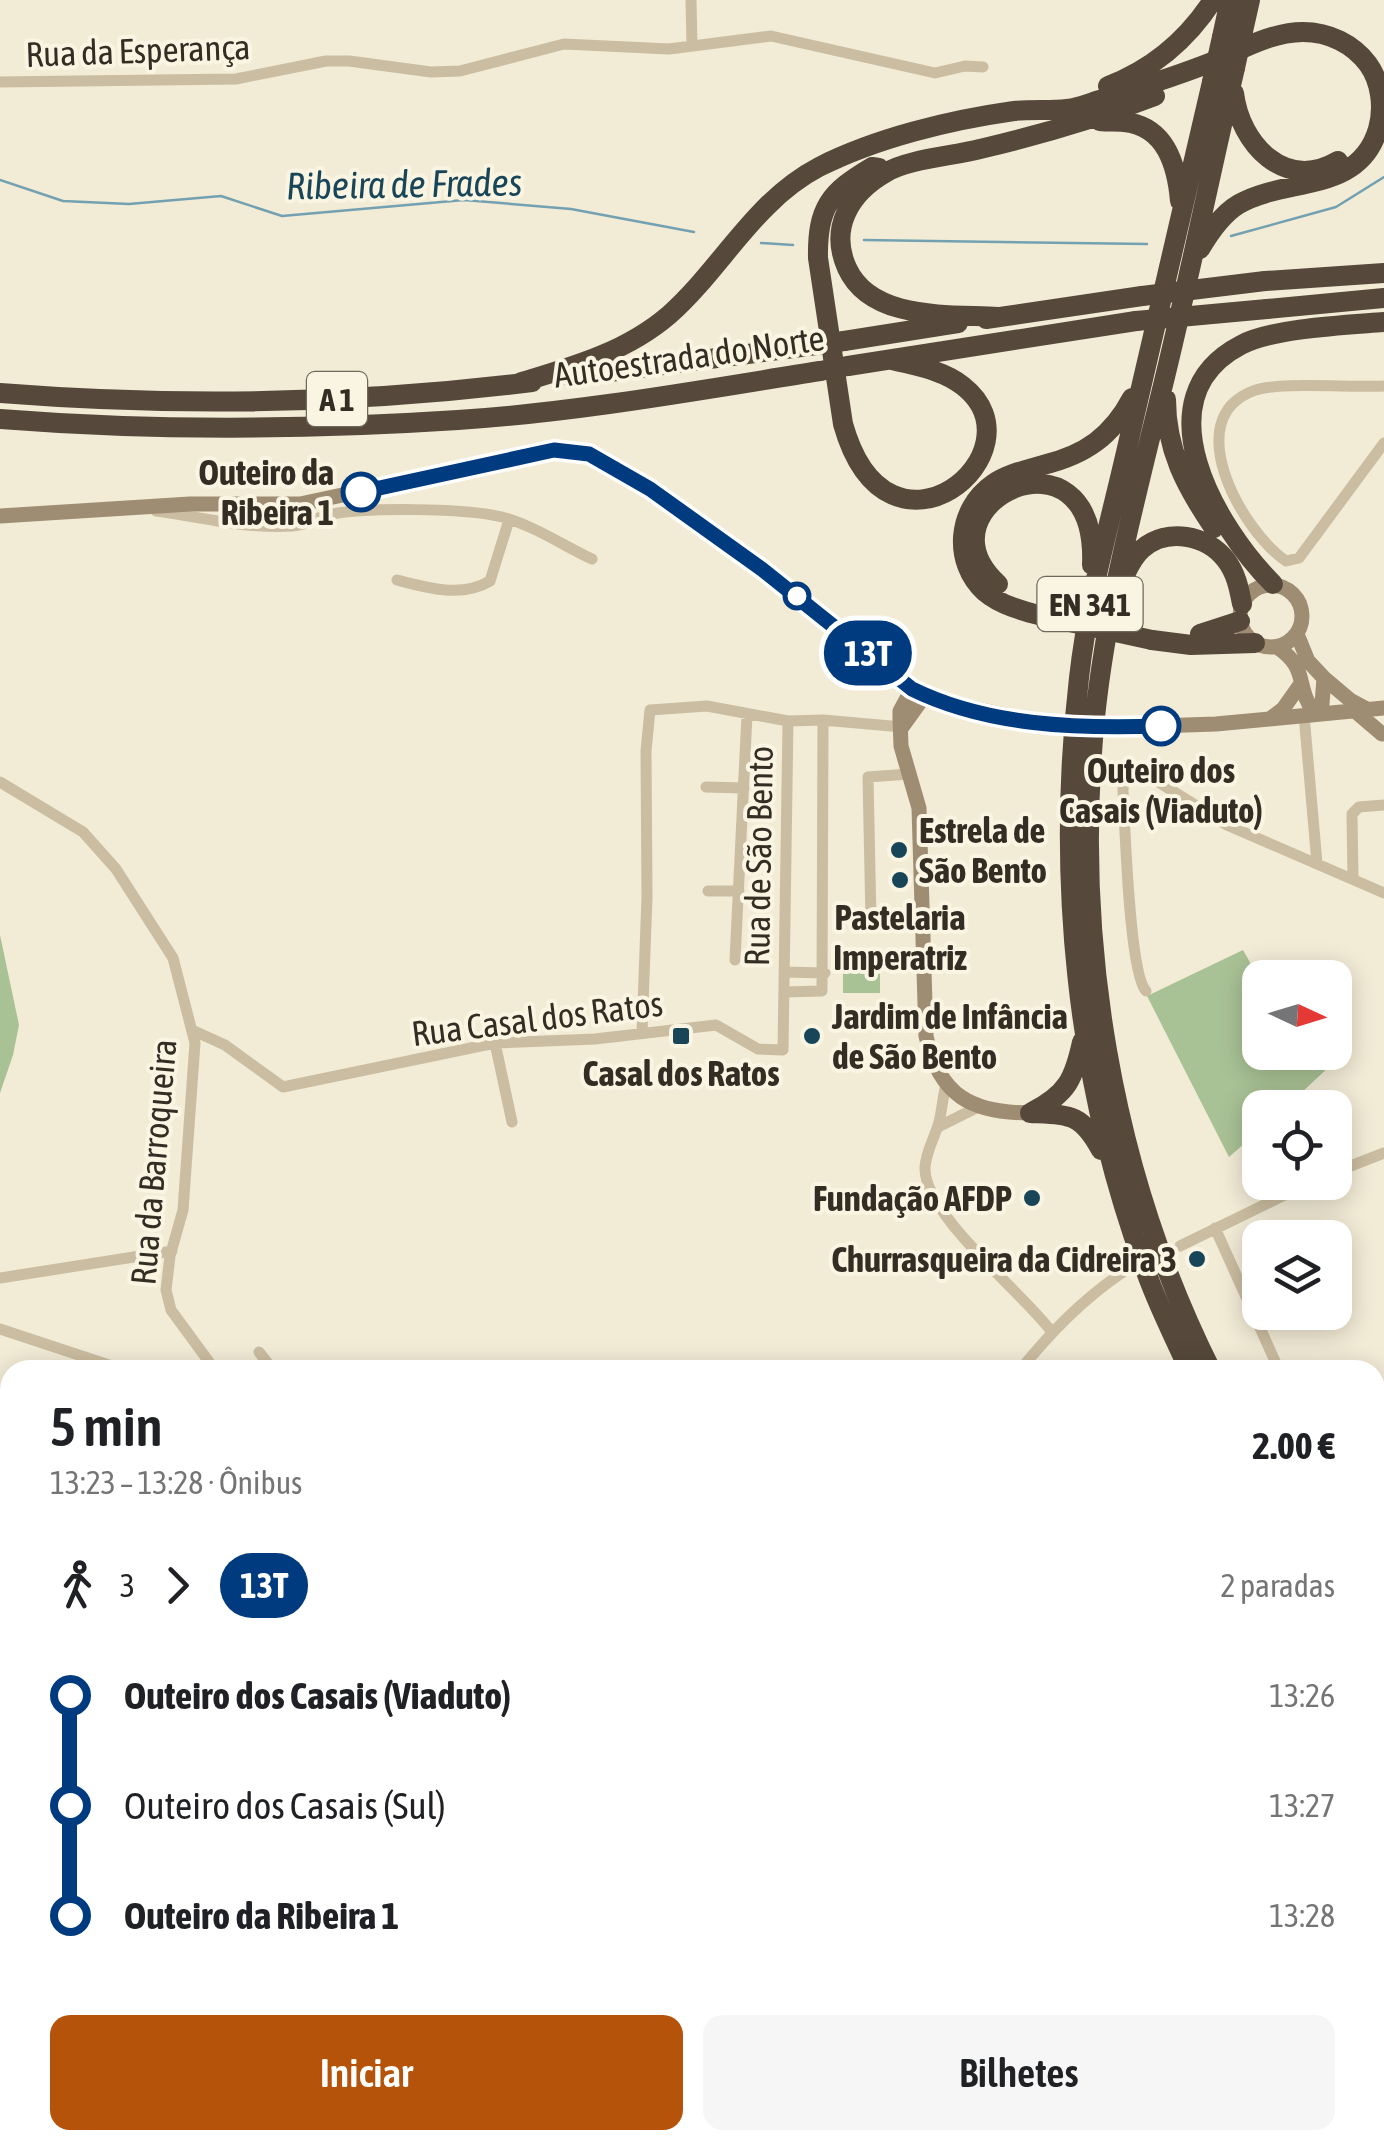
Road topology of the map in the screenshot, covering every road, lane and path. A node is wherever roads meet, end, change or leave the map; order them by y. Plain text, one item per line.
1 (691, 0) edge
2 (1212, 0) edge
3 (1230, 0) edge
4 (1250, 0) edge
5 (692, 45) junction
6 (983, 67) dead end
7 (1226, 76) junction
8 (0, 82) edge
9 (1038, 110) junction
10 (1090, 120) junction
11 (888, 170) junction
12 (1181, 213) junction
13 (1192, 264) junction
14 (1384, 273) edge
15 (1384, 298) edge
16 (998, 317) junction
17 (1384, 322) edge
18 (1294, 333) junction
19 (1384, 334) edge
20 (892, 360) junction
21 (1168, 362) junction
22 (1145, 374) junction
23 (519, 383) junction
24 (1384, 386) edge
25 (0, 394) edge
26 (0, 419) edge
27 (1384, 442) edge
28 (322, 508) junction
29 (0, 516) edge
30 (510, 520) junction
31 (592, 559) dead end
32 (397, 580) dead end
33 (1269, 585) junction
34 (1091, 601) junction
35 (1113, 605) junction
36 (1044, 610) junction
37 (1241, 612) junction
38 (1152, 634) junction
39 (1297, 634) junction
40 (1255, 643) junction
41 (1277, 646) junction
42 (1324, 678) junction
43 (1300, 685) junction
44 (918, 692) junction
45 (1371, 709) edge
46 (1310, 714) junction
47 (747, 715) junction
48 (1271, 718) junction
49 (823, 720) junction
50 (788, 721) junction
51 (902, 727) junction
52 (1383, 737) edge
53 (909, 774) junction
54 (0, 782) edge
55 (706, 787) dead end
56 (744, 788) junction
57 (1384, 805) edge
58 (1318, 864) junction
59 (1353, 879) junction
60 (708, 890) dead end
61 (739, 891) junction
62 (1384, 893) edge
63 (871, 921) dead end
64 (735, 960) dead end
65 (784, 972) junction
66 (825, 973) junction
67 (1146, 991) dead end
68 (784, 992) junction
69 (192, 1030) junction
70 (1084, 1030) junction
71 (642, 1032) junction
72 (495, 1043) junction
73 (946, 1084) junction
74 (942, 1106) junction
75 (978, 1107) junction
76 (1030, 1112) junction
77 (958, 1116) junction
78 (512, 1122) dead end
79 (938, 1127) junction
80 (1384, 1154) edge
81 (1352, 1166) edge
82 (1116, 1178) junction
83 (1273, 1200) edge
84 (1215, 1228) junction
85 (1180, 1246) dead end
86 (172, 1250) junction
87 (1124, 1272) dead end
88 (0, 1278) edge
89 (0, 1328) edge
90 (1052, 1331) junction
91 (258, 1352) dead end
92 (94, 1360) edge
93 (208, 1360) edge
94 (265, 1360) edge
95 (1028, 1360) edge
96 (1185, 1360) edge
97 (1207, 1360) edge
98 (1274, 1360) edge

1 - 5 street
2 - 9 highway
3 - 7 highway, EN 341, bridge
4 - 7 highway, EN 341, bridge
5 - 6 street, Rua da Esperança
5 - 8 street, Rua da Esperança
7 - 10 highway
7 - 12 highway, EN 341
7 - 13 highway, EN 341
9 - 13 highway
9 - 23 highway
10 - 11 highway
10 - 12 highway
11 - 16 highway
11 - 20 highway
12 - 22 highway, EN 341
13 - 21 highway, EN 341
14 - 16 highway, Autoestrada do Norte / A 1, bridge
15 - 20 highway, Autoestrada do Norte / A 1, bridge
16 - 23 highway, Autoestrada do Norte / A 1, bridge
17 - 18 highway
18 - 19 highway
18 - 33 highway
20 - 26 highway, Autoestrada do Norte / A 1, bridge
21 - 33 highway
21 - 35 highway, EN 341
22 - 34 highway, EN 341
22 - 36 highway
23 - 25 highway, Autoestrada do Norte / A 1
24 - 27 street
28 - 29 main road
28 - 30 street
28 - 44 main road
30 - 31 street
30 - 32 street
33 - 37 main road
33 - 39 main road
34 - 36 highway
34 - 70 highway, EN 341
35 - 37 highway
35 - 97 highway, EN 341
36 - 38 highway
37 - 38 highway
37 - 40 main road
38 - 40 highway
39 - 41 main road
39 - 42 main road
40 - 41 main road
41 - 43 main road
42 - 45 main road
42 - 46 main road
43 - 46 main road
43 - 48 main road
44 - 48 main road, bridge
44 - 51 main road
45 - 46 main road
45 - 52 main road
45 - 52 main road
46 - 48 main road
46 - 58 street
47 - 50 street
47 - 56 street
47 - 71 street
49 - 50 street
49 - 51 street
49 - 66 street
50 - 65 street, Rua de São Bento
51 - 53 main road
53 - 63 street
53 - 73 main road
54 - 69 street, Rua da Barroqueira
55 - 56 street
56 - 61 street
57 - 59 street
58 - 59 street
58 - 67 street
59 - 62 street
60 - 61 street
61 - 64 street
65 - 66 street
65 - 68 street, Rua de São Bento
66 - 68 street
68 - 71 street, Rua Casal dos Ratos
69 - 72 street, Rua Casal dos Ratos
69 - 86 street, Rua da Barroqueira
70 - 76 highway
70 - 82 highway, EN 341
71 - 72 street, Rua Casal dos Ratos
72 - 78 street
73 - 74 street
73 - 75 main road
74 - 77 street
74 - 79 street
75 - 76 main road
75 - 77 street
76 - 82 highway
77 - 79 street
79 - 90 street
80 - 81 street
82 - 96 highway, EN 341
83 - 84 street
84 - 85 street
84 - 98 street
86 - 88 street
86 - 93 street, Rua da Barroqueira
87 - 90 street
89 - 92 street
90 - 95 street
91 - 94 street

